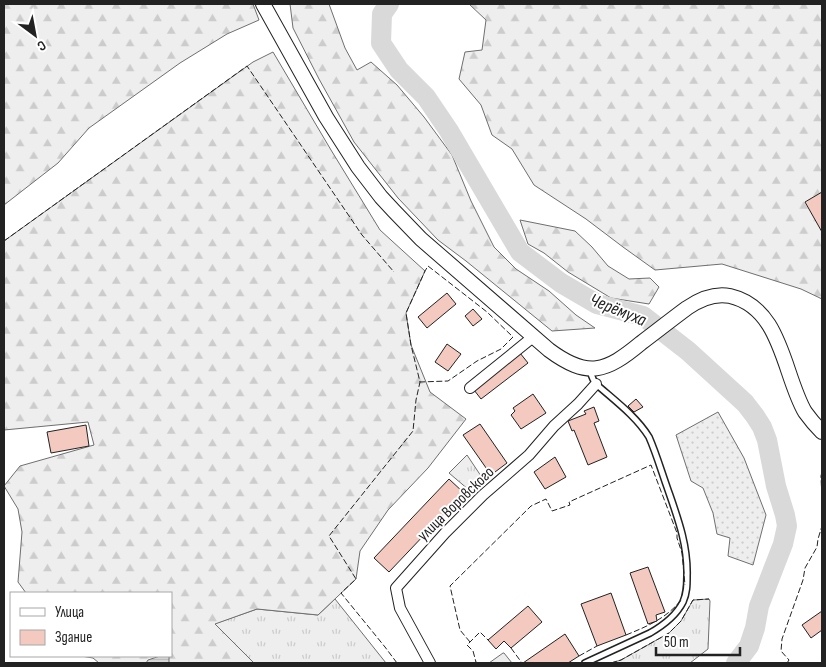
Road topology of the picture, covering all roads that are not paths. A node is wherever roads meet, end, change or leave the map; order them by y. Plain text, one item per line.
1 (263, 4) edge
2 (533, 337) junction
3 (589, 368) junction
4 (596, 384) junction
5 (470, 388) dead end
6 (822, 432) edge
7 (430, 663) edge
8 (585, 663) edge

1 - 2 main road
2 - 3 main road
2 - 5 street
3 - 4 lane
3 - 6 main road
4 - 7 street, улица Воровского
4 - 8 lane

